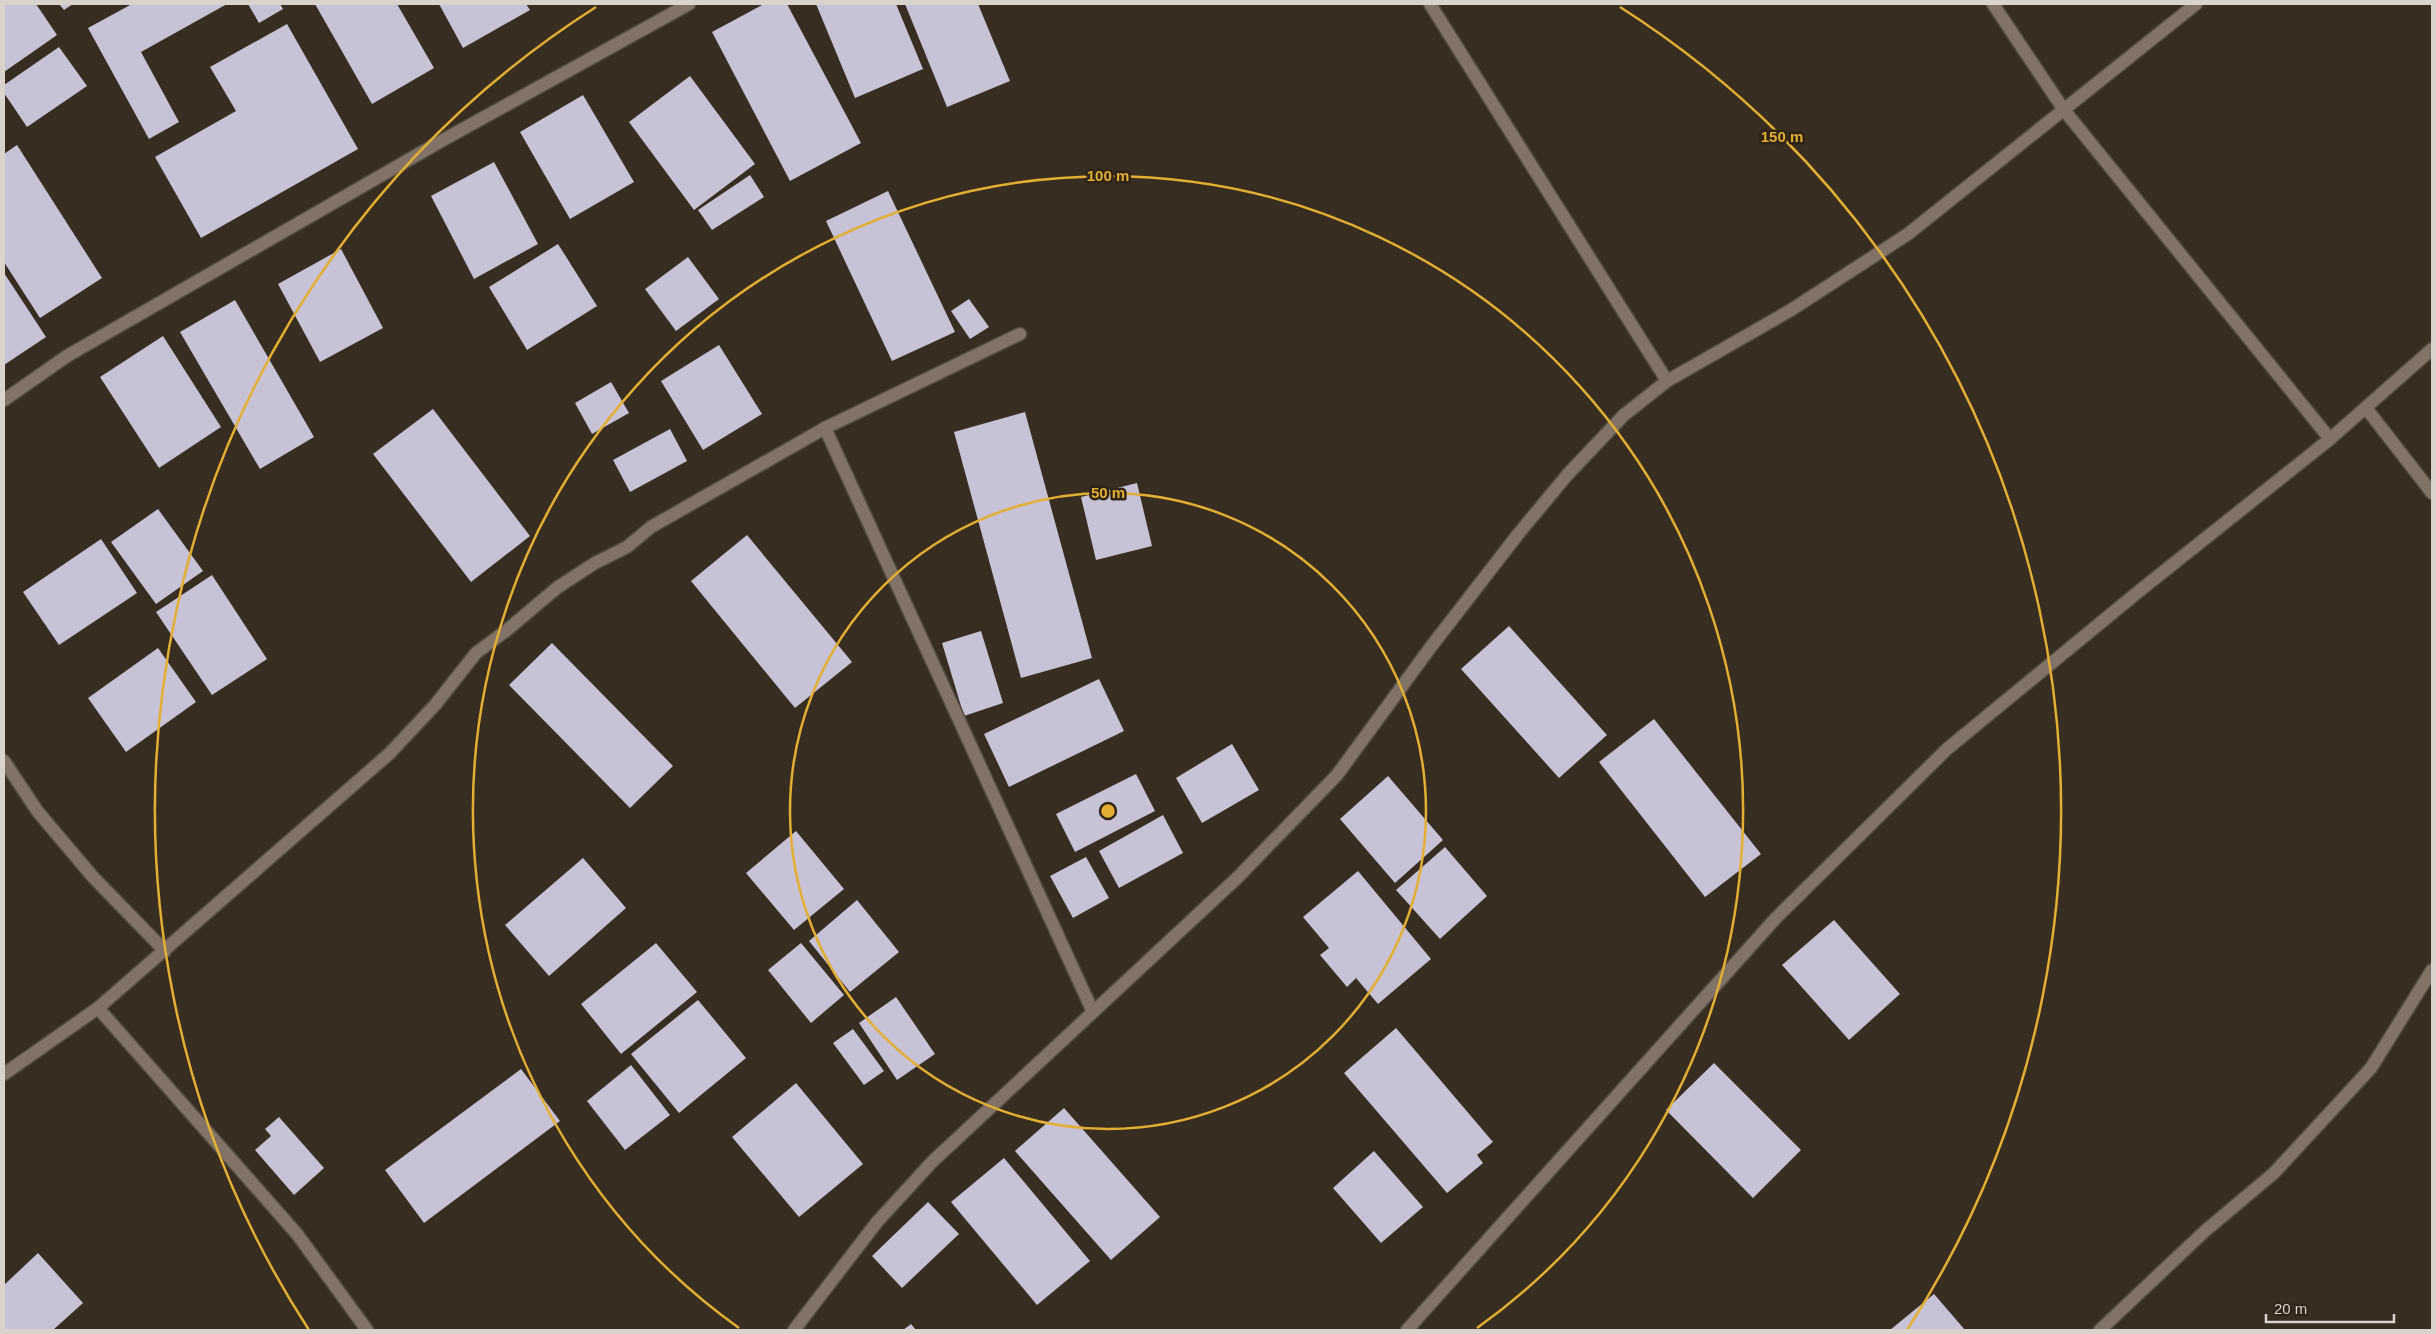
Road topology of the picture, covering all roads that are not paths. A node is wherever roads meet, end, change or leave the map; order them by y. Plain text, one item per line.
1 (689, 4) edge
2 (1430, 4) edge
3 (1993, 4) edge
4 (2196, 4) edge
5 (2064, 110) junction
6 (1020, 334) dead end
7 (2432, 349) edge
8 (1667, 381) junction
9 (4, 400) edge
10 (2366, 408) junction
11 (825, 428) junction
12 (2330, 439) junction
13 (2432, 492) edge
14 (4, 761) edge
15 (165, 952) junction
16 (2432, 970) edge
17 (98, 1008) junction
18 (1093, 1012) junction
19 (4, 1074) edge
20 (367, 1330) edge
21 (794, 1330) edge
22 (1407, 1330) edge
23 (2100, 1330) edge

1 - 9 street
2 - 8 street
3 - 5 street
4 - 5 street
5 - 8 street
5 - 12 street
6 - 11 street
7 - 10 street
8 - 18 street
10 - 12 street
10 - 13 street
11 - 15 street
11 - 18 street
12 - 22 street
14 - 15 street
15 - 17 street
16 - 23 street
17 - 19 street
17 - 20 street
18 - 21 street

